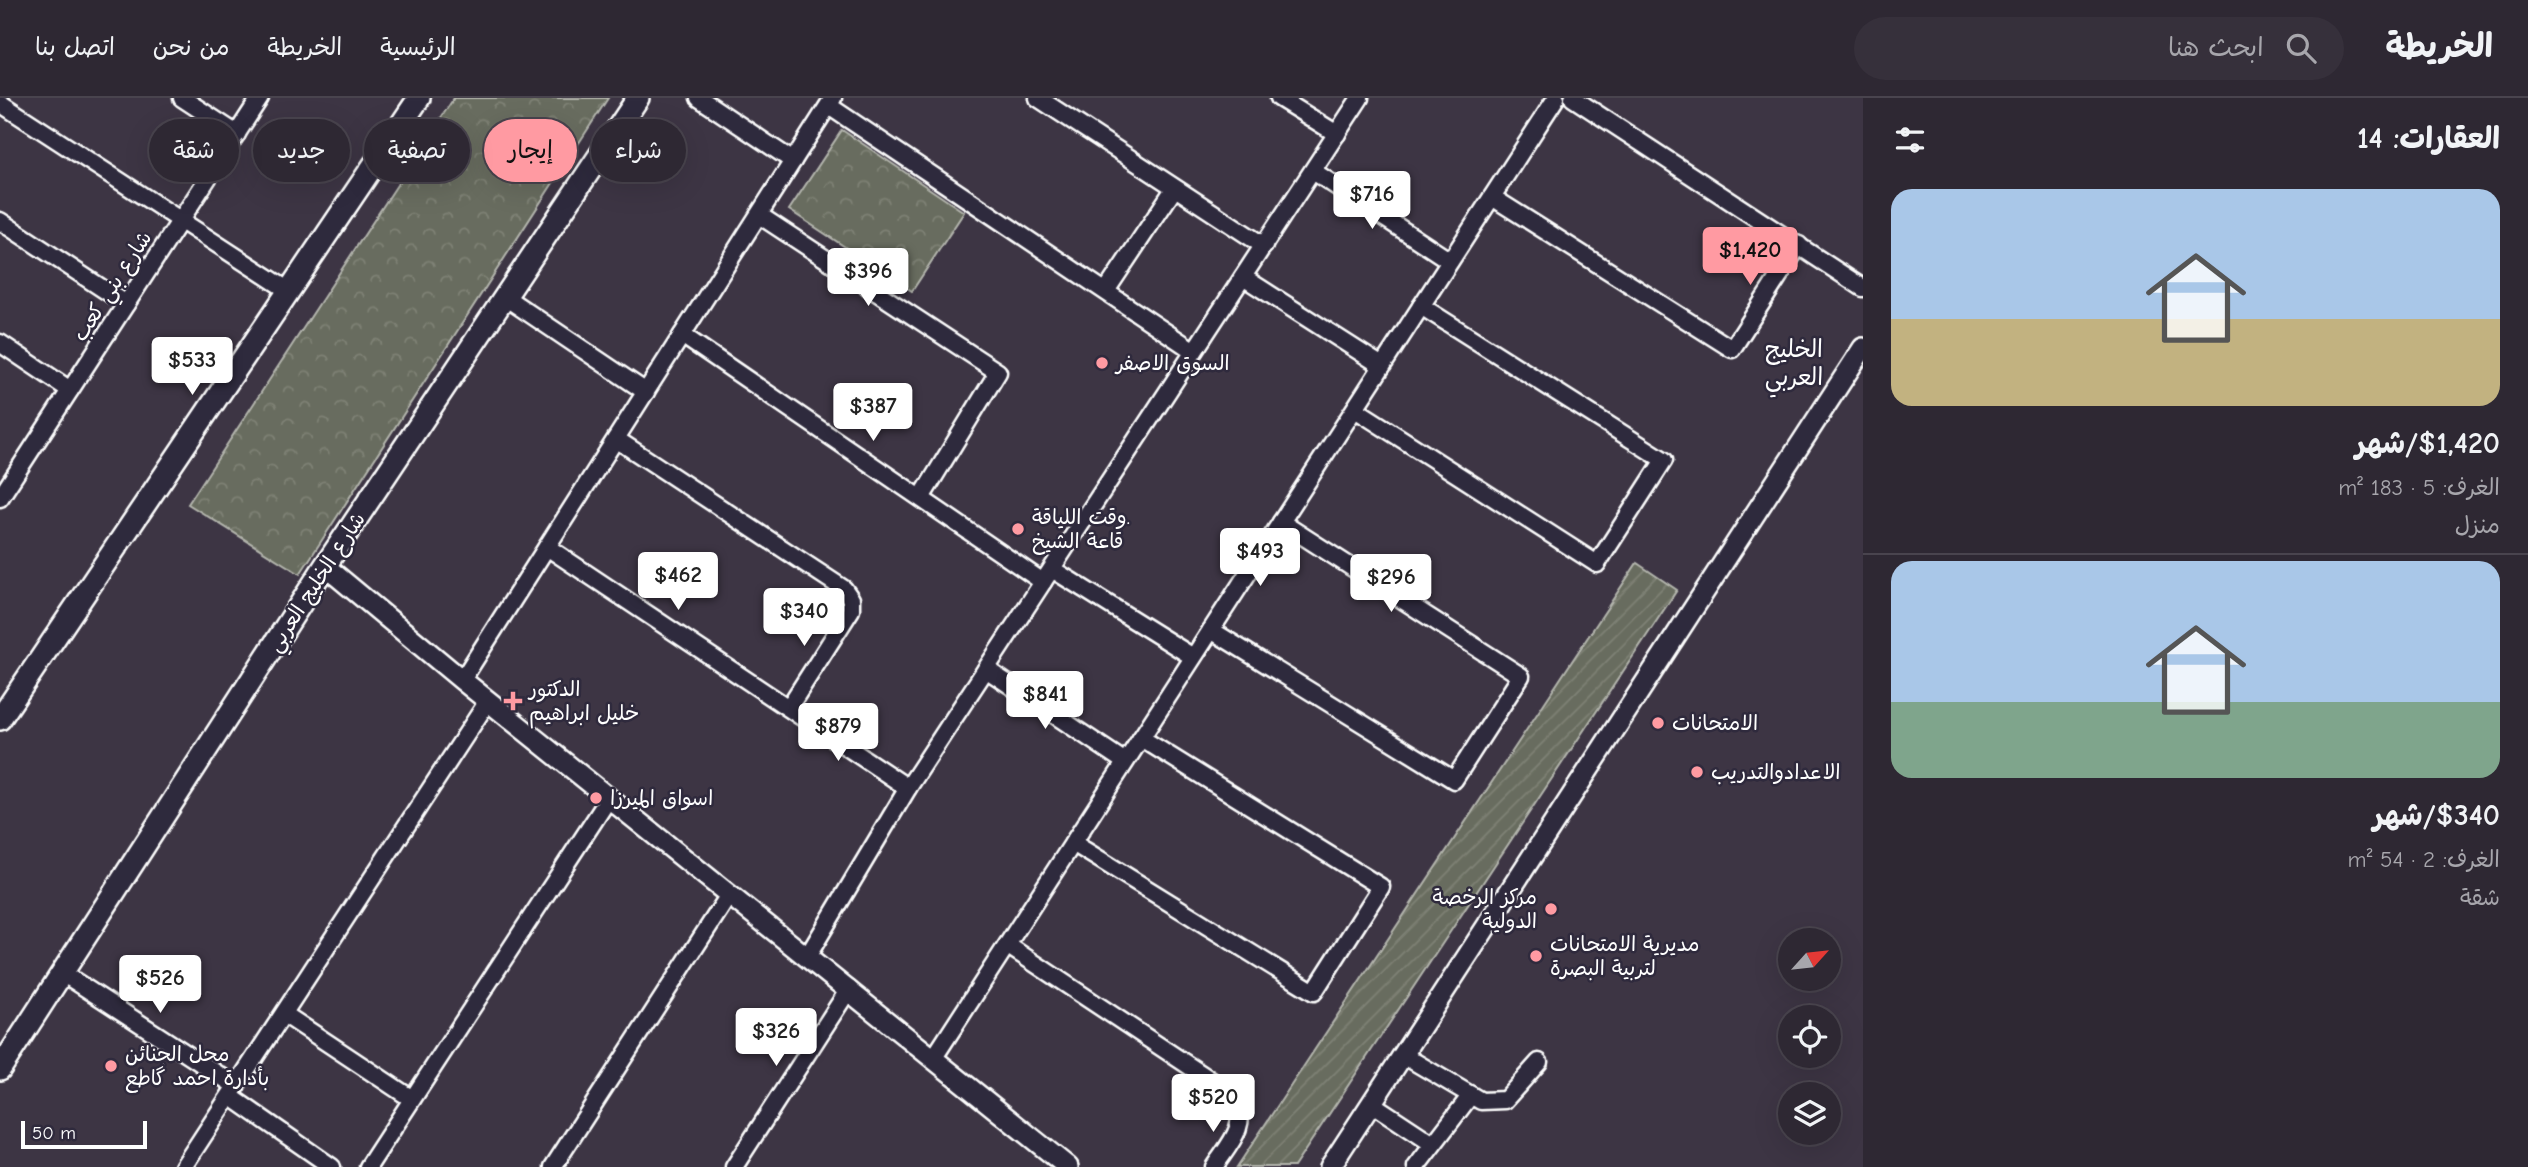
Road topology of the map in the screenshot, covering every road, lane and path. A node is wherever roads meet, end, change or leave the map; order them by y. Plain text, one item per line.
1 (182, 98) edge
2 (260, 98) edge
3 (419, 98) edge
4 (638, 98) edge
5 (699, 98) edge
6 (1038, 98) edge
7 (1279, 98) edge
8 (1360, 98) edge
9 (1556, 98) edge
10 (1573, 98) edge
11 (831, 102) edge
12 (0, 103) edge
13 (214, 119) edge
14 (239, 131) edge
15 (1337, 134) junction
16 (793, 161) junction
17 (1313, 171) junction
18 (205, 182) edge
19 (1174, 189) junction
20 (1492, 197) junction
21 (759, 215) junction
22 (181, 219) junction
23 (0, 221) edge
24 (1799, 245) junction
25 (1264, 246) junction
26 (1450, 261) junction
27 (1243, 277) junction
28 (1863, 288) edge
29 (289, 291) junction
30 (1106, 292) junction
31 (505, 297) junction
32 (126, 304) junction
33 (1421, 306) junction
34 (682, 335) junction
35 (0, 343) edge
36 (1863, 348) edge
37 (1195, 351) junction
38 (1382, 366) junction
39 (70, 390) junction
40 (646, 392) junction
41 (1354, 409) junction
42 (616, 439) junction
43 (0, 466) edge
44 (14, 476) junction
45 (0, 498) edge
46 (921, 498) junction
47 (1281, 522) junction
48 (547, 547) junction
49 (326, 566) junction
50 (1048, 575) junction
51 (1211, 630) junction
52 (1193, 657) junction
53 (986, 669) junction
54 (462, 680) junction
55 (488, 701) junction
56 (4, 705) edge
57 (789, 707) junction
58 (1141, 738) junction
59 (1125, 762) junction
60 (908, 789) junction
61 (609, 798) junction
62 (1073, 843) junction
63 (729, 895) junction
64 (1007, 945) junction
65 (807, 957) junction
66 (64, 974) junction
67 (849, 989) junction
68 (284, 1014) junction
69 (1403, 1055) junction
70 (933, 1059) junction
71 (1539, 1062) dead end
72 (0, 1069) edge
73 (233, 1091) junction
74 (1471, 1096) junction
75 (412, 1099) junction
76 (1371, 1103) junction
77 (1433, 1144) junction
78 (183, 1167) edge
79 (332, 1167) edge
80 (368, 1167) edge
81 (553, 1167) edge
82 (734, 1167) edge
83 (1068, 1167) edge
84 (1213, 1167) edge
85 (1329, 1167) edge
86 (1416, 1167) edge

1 - 13 street
2 - 14 street, شارع بني كعب
3 - 29 main road
4 - 31 main road, شارع الخليج العربي
5 - 16 street
6 - 19 street
7 - 15 street
8 - 15 street
9 - 20 street
10 - 24 street
11 - 16 street
11 - 30 street
12 - 22 street
15 - 17 street
16 - 21 street
17 - 25 street
17 - 26 street
18 - 22 street, شارع بني كعب
19 - 25 street
19 - 30 street
20 - 24 street
20 - 26 street
21 - 34 street
21 - 46 street
22 - 29 street
22 - 32 street, شارع بني كعب
23 - 32 street
24 - 28 street
25 - 27 street
26 - 33 street
27 - 37 street
27 - 38 street
29 - 56 main road
30 - 37 street
31 - 40 street
31 - 49 main road, شارع الخليج العربي
32 - 39 street, شارع بني كعب
33 - 38 street
33 - 41 street
34 - 40 street
34 - 46 street
35 - 39 street
36 - 69 street
37 - 50 street
38 - 41 street
39 - 44 street, شارع بني كعب
40 - 42 street
41 - 47 street
42 - 48 street
42 - 57 street
43 - 44 street
44 - 45 street, شارع بني كعب
46 - 50 street
47 - 51 street
47 - 51 street
48 - 54 street
48 - 57 street
49 - 54 street
49 - 66 main road, شارع الخليج العربي
50 - 52 street
50 - 53 street
51 - 52 street
52 - 58 street
53 - 59 street
53 - 60 street
54 - 55 street
55 - 61 street
55 - 68 street
57 - 60 street
58 - 59 street
58 - 62 street
59 - 62 street
60 - 65 street
61 - 63 street
61 - 75 street
62 - 64 street
63 - 65 street
63 - 81 street
64 - 70 street
64 - 84 street
65 - 67 street
66 - 72 main road, شارع الخليج العربي
66 - 73 street
67 - 70 street
67 - 82 street
68 - 73 street
68 - 75 street
69 - 74 street
69 - 76 street
70 - 83 street
71 - 74 street
73 - 78 street
73 - 79 street
74 - 77 street
75 - 80 street
76 - 77 street
76 - 85 street
77 - 86 street

